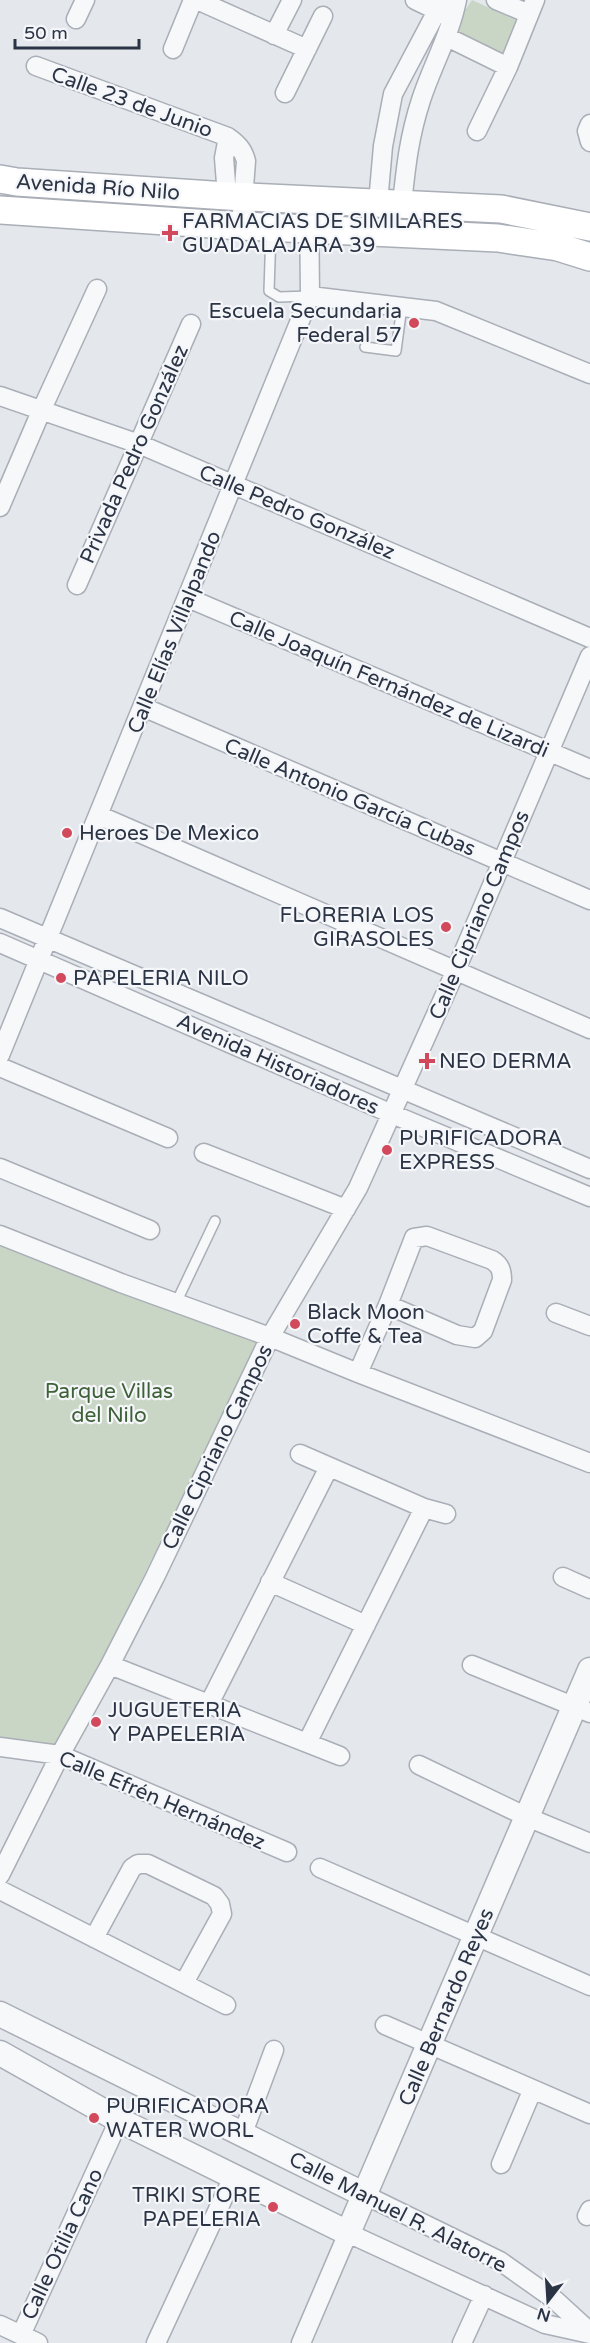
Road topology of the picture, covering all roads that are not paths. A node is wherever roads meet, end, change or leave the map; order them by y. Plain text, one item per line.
1 (85, 0) edge
2 (195, 0) edge
3 (292, 0) edge
4 (415, 0) edge
5 (457, 0) edge
6 (496, 0) edge
7 (532, 7) edge
8 (447, 10) edge
9 (323, 15) dead end
10 (76, 19) dead end
11 (274, 35) junction
12 (447, 37) junction
13 (173, 49) dead end
14 (307, 50) junction
15 (36, 66) dead end
16 (508, 67) junction
17 (285, 93) dead end
18 (477, 131) dead end
19 (0, 179) edge
20 (235, 197) junction
21 (272, 198) junction
22 (309, 200) junction
23 (390, 203) junction
24 (0, 210) edge
25 (241, 226) junction
26 (590, 227) edge
27 (270, 228) junction
28 (309, 230) junction
29 (590, 257) edge
30 (97, 289) dead end
31 (310, 297) junction
32 (402, 306) junction
33 (191, 324) dead end
34 (365, 347) dead end
35 (590, 374) edge
36 (0, 396) edge
37 (42, 409) junction
38 (138, 444) junction
39 (234, 486) junction
40 (0, 507) edge
41 (77, 585) dead end
42 (188, 598) junction
43 (590, 638) edge
44 (590, 656) edge
45 (143, 707) junction
46 (549, 752) junction
47 (590, 770) edge
48 (99, 815) junction
49 (502, 863) junction
50 (590, 900) edge
51 (0, 918) edge
52 (48, 938) junction
53 (0, 943) edge
54 (39, 959) junction
55 (455, 972) junction
56 (590, 1029) edge
57 (0, 1055) edge
58 (0, 1067) edge
59 (403, 1090) junction
60 (392, 1114) junction
61 (168, 1138) dead end
62 (204, 1153) dead end
63 (0, 1168) edge
64 (590, 1169) edge
65 (590, 1197) edge
66 (346, 1209) junction
67 (215, 1221) dead end
68 (150, 1230) dead end
69 (0, 1235) edge
70 (176, 1303) junction
71 (388, 1305) junction
72 (556, 1312) dead end
73 (590, 1326) edge
74 (270, 1337) junction
75 (358, 1373) junction
76 (300, 1454) dead end
77 (590, 1462) edge
78 (328, 1467) junction
79 (424, 1508) junction
80 (446, 1514) dead end
81 (563, 1577) dead end
82 (270, 1582) junction
83 (590, 1589) edge
84 (366, 1625) junction
85 (110, 1665) junction
86 (472, 1665) dead end
87 (590, 1670) edge
88 (209, 1704) junction
89 (582, 1710) edge
90 (307, 1743) junction
91 (0, 1747) edge
92 (60, 1755) junction
93 (340, 1756) dead end
94 (418, 1765) dead end
95 (527, 1816) junction
96 (590, 1843) edge
97 (287, 1852) dead end
98 (320, 1868) dead end
99 (0, 1875) edge
100 (0, 1890) edge
101 (476, 1936) junction
102 (94, 1938) junction
103 (184, 1983) junction
104 (590, 1986) edge
105 (226, 2005) dead end
106 (0, 2014) edge
107 (385, 2025) dead end
108 (429, 2044) junction
109 (274, 2050) dead end
110 (0, 2053) edge
111 (532, 2091) junction
112 (590, 2114) edge
113 (119, 2120) junction
114 (243, 2133) junction
115 (501, 2164) dead end
116 (233, 2177) junction
117 (365, 2195) junction
118 (348, 2233) junction
119 (484, 2295) junction
120 (0, 2325) edge
121 (590, 2333) edge
122 (21, 2335) junction
123 (38, 2343) edge
124 (156, 2343) edge
125 (301, 2343) edge
126 (462, 2343) edge

1 - 10 street
2 - 11 street
2 - 13 street
3 - 11 street
4 - 8 street
5 - 8 street
6 - 7 street
7 - 16 street
8 - 12 street
8 - 23 street
9 - 14 street
11 - 14 street
12 - 16 street
12 - 23 street
14 - 17 street
15 - 20 street, Calle 23 de Junio
16 - 18 street
19 - 20 main road, Avenida Río Nilo
20 - 21 main road, Avenida Río Nilo
20 - 25 street, Calle 23 de Junio
21 - 22 main road, Avenida Río Nilo
21 - 27 lane
22 - 23 main road, Avenida Río Nilo
22 - 28 street, Calle Elías Villalpando
23 - 26 main road, Avenida Río Nilo
24 - 25 main road, Avenida Río Nilo
25 - 27 main road, Avenida Río Nilo
27 - 28 main road, Avenida Río Nilo
27 - 31 lane
28 - 29 main road, Avenida Río Nilo
28 - 31 street, Calle Elías Villalpando
30 - 37 street
31 - 32 street
31 - 39 street, Calle Elías Villalpando
32 - 34 lane
32 - 35 street
33 - 38 street, Privada Pedro González
36 - 37 street, Calle Pedro González
37 - 38 street, Calle Pedro González
37 - 40 street
38 - 39 street, Calle Pedro González
38 - 41 street, Privada Pedro González
39 - 42 street, Calle Elías Villalpando
39 - 43 street, Calle Pedro González
42 - 45 street, Calle Elías Villalpando
42 - 46 street, Calle Joaquín Fernández de Lizardi
44 - 46 street, Calle Cipriano Campos
45 - 48 street, Calle Elías Villalpando
45 - 49 street, Calle Antonio García Cubas
46 - 47 street, Calle Joaquín Fernández de Lizardi
46 - 49 street, Calle Cipriano Campos
48 - 52 street, Calle Elías Villalpando
48 - 55 street
49 - 50 street, Calle Antonio García Cubas
49 - 55 street, Calle Cipriano Campos
51 - 52 street, Avenida Historiadores
52 - 54 street, Calle Elías Villalpando
52 - 59 street, Avenida Historiadores
53 - 54 street, Avenida Historiadores
54 - 57 street, Calle Elías Villalpando
54 - 60 street, Avenida Historiadores
55 - 56 street
55 - 59 street, Calle Cipriano Campos
58 - 61 street
59 - 60 street, Calle Cipriano Campos
59 - 64 street, Avenida Historiadores
60 - 65 street, Avenida Historiadores
60 - 66 street, Calle Cipriano Campos
62 - 66 street
63 - 68 street
66 - 74 street, Calle Cipriano Campos
67 - 70 lane
69 - 70 street
70 - 74 street
71 - 71 street
71 - 75 street
72 - 73 street
74 - 75 street
74 - 85 street, Calle Cipriano Campos
75 - 77 street
76 - 78 street
78 - 79 street
78 - 82 street
79 - 80 street
79 - 84 street
81 - 83 street
82 - 84 street
82 - 88 street
84 - 90 street
85 - 88 street
85 - 92 street, Calle Cipriano Campos
86 - 89 street
87 - 89 street, Calle Bernardo Reyes
88 - 90 street
89 - 95 street, Calle Bernardo Reyes
90 - 93 street
91 - 92 street, Calle Efrén Hernández
92 - 97 street, Calle Efrén Hernández
92 - 99 street, Calle Cipriano Campos
94 - 95 street
95 - 96 street
95 - 101 street, Calle Bernardo Reyes
98 - 101 street
100 - 102 street
101 - 104 street
101 - 108 street, Calle Bernardo Reyes
102 - 103 street
102 - 103 street
103 - 105 street
106 - 114 street, Calle Manuel R. Alatorre
107 - 108 street
108 - 111 street
108 - 117 street, Calle Bernardo Reyes
109 - 114 street
110 - 113 street, Calle Manuel R. Alatorre
111 - 112 street
111 - 115 street
113 - 116 street, Calle Manuel R. Alatorre
113 - 122 street, Calle Otilia Cano
114 - 117 street, Calle Manuel R. Alatorre
116 - 118 street, Calle Manuel R. Alatorre
116 - 124 street
117 - 118 street, Calle Bernardo Reyes
117 - 121 street, Calle Manuel R. Alatorre
118 - 119 street, Calle Manuel R. Alatorre
118 - 125 street, Calle Bernardo Reyes
119 - 121 street, Calle Manuel R. Alatorre
119 - 126 street
120 - 122 street
122 - 123 street

